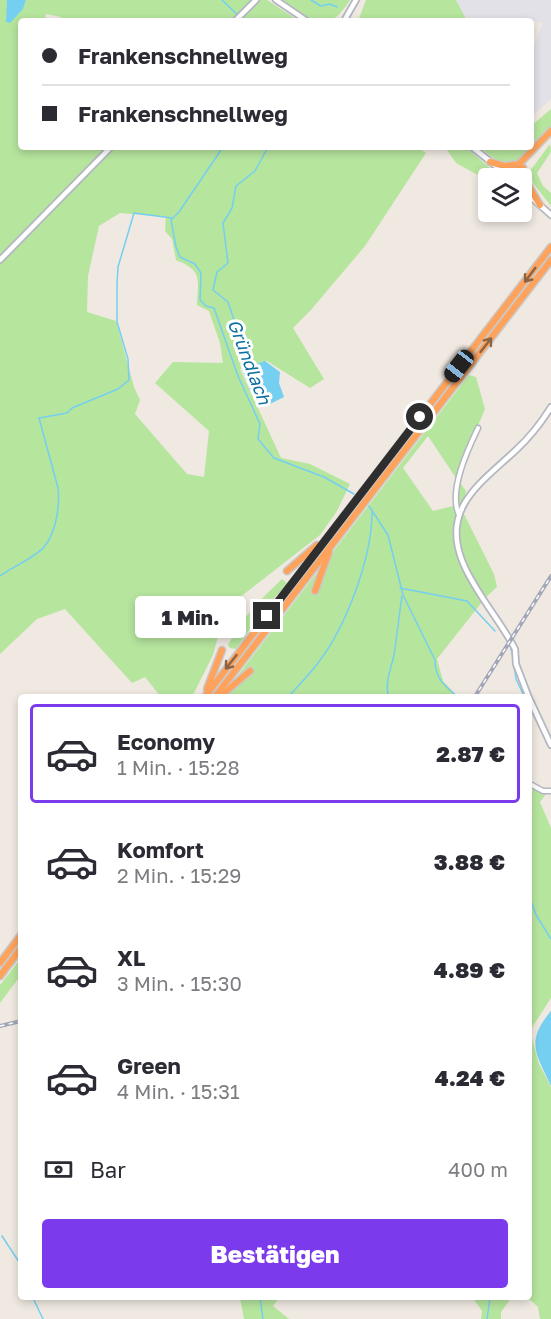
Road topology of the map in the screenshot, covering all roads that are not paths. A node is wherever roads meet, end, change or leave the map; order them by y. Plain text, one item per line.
1 (256, 0) edge
2 (276, 0) edge
3 (356, 0) edge
4 (238, 18) edge
5 (303, 18) edge
6 (345, 18) edge
7 (551, 131) edge
8 (108, 150) edge
9 (476, 150) edge
10 (490, 162) junction
11 (521, 166) junction
12 (498, 168) edge
13 (532, 198) edge
14 (540, 205) junction
15 (551, 215) edge
16 (551, 247) edge
17 (0, 260) edge
18 (551, 260) edge
19 (551, 407) edge
20 (478, 428) dead end
21 (459, 514) junction
22 (331, 533) junction
23 (335, 540) junction
24 (287, 571) dead end
25 (315, 591) dead end
26 (222, 650) dead end
27 (250, 671) dead end
28 (205, 694) edge
29 (206, 694) edge
30 (219, 694) edge
31 (221, 694) edge
32 (527, 694) edge
33 (532, 704) edge
34 (551, 745) edge
35 (532, 785) edge
36 (551, 791) edge
37 (18, 939) edge
38 (18, 952) edge
39 (0, 963) edge
40 (0, 976) edge

1 - 4 street
2 - 5 street
3 - 6 street
7 - 11 highway
8 - 17 street
9 - 10 street
10 - 11 highway
10 - 12 street
11 - 14 highway
13 - 14 street
14 - 15 street
16 -> 22 highway
23 -> 18 highway
19 - 21 street
20 - 21 street
21 - 32 street
22 - 24 highway
22 -> 29 highway
23 - 25 highway
23 - 30 highway
26 - 28 highway
27 - 31 highway
33 - 34 street
35 - 36 street
37 - 39 highway
38 - 40 highway

